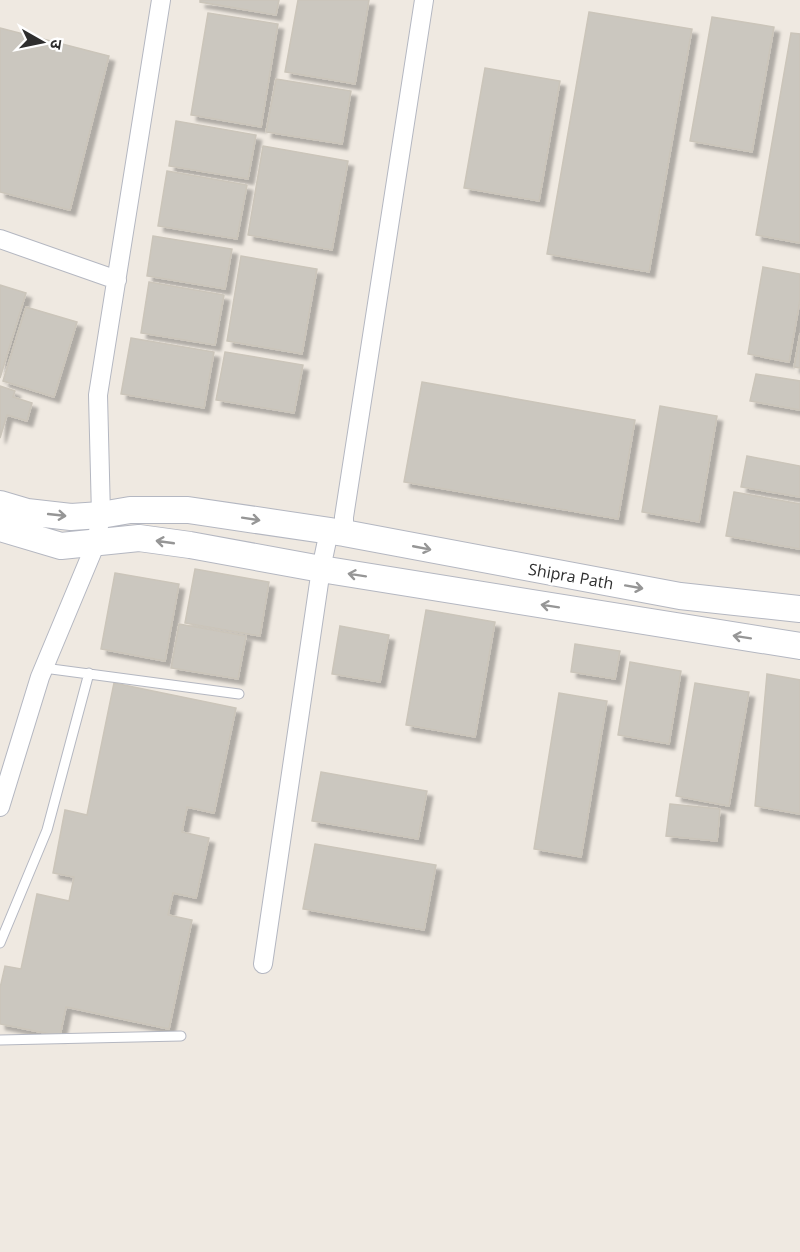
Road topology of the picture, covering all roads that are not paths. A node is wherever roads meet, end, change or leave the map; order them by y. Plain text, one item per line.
1 (161, 0) edge
2 (424, 0) edge
3 (0, 239) edge
4 (117, 280) junction
5 (0, 504) edge
6 (101, 515) junction
7 (0, 528) edge
8 (336, 532) junction
9 (96, 543) junction
10 (321, 569) junction
11 (800, 609) edge
12 (800, 646) edge
13 (45, 668) junction
14 (89, 673) junction
15 (239, 694) dead end
16 (0, 807) edge
17 (0, 943) edge
18 (263, 964) dead end
19 (181, 1036) dead end
20 (0, 1040) edge

1 - 4 street
2 - 8 street
3 - 4 street
4 - 6 street
5 -> 6 street, Shipra Path
6 -> 8 street, Shipra Path
6 - 9 street
7 - 9 street
8 - 10 street
8 -> 11 street, Shipra Path
10 -> 9 street
9 - 13 street
12 -> 10 street
10 - 18 street
13 - 14 lane
13 - 16 street
14 - 15 lane
14 - 17 lane
19 - 20 lane

